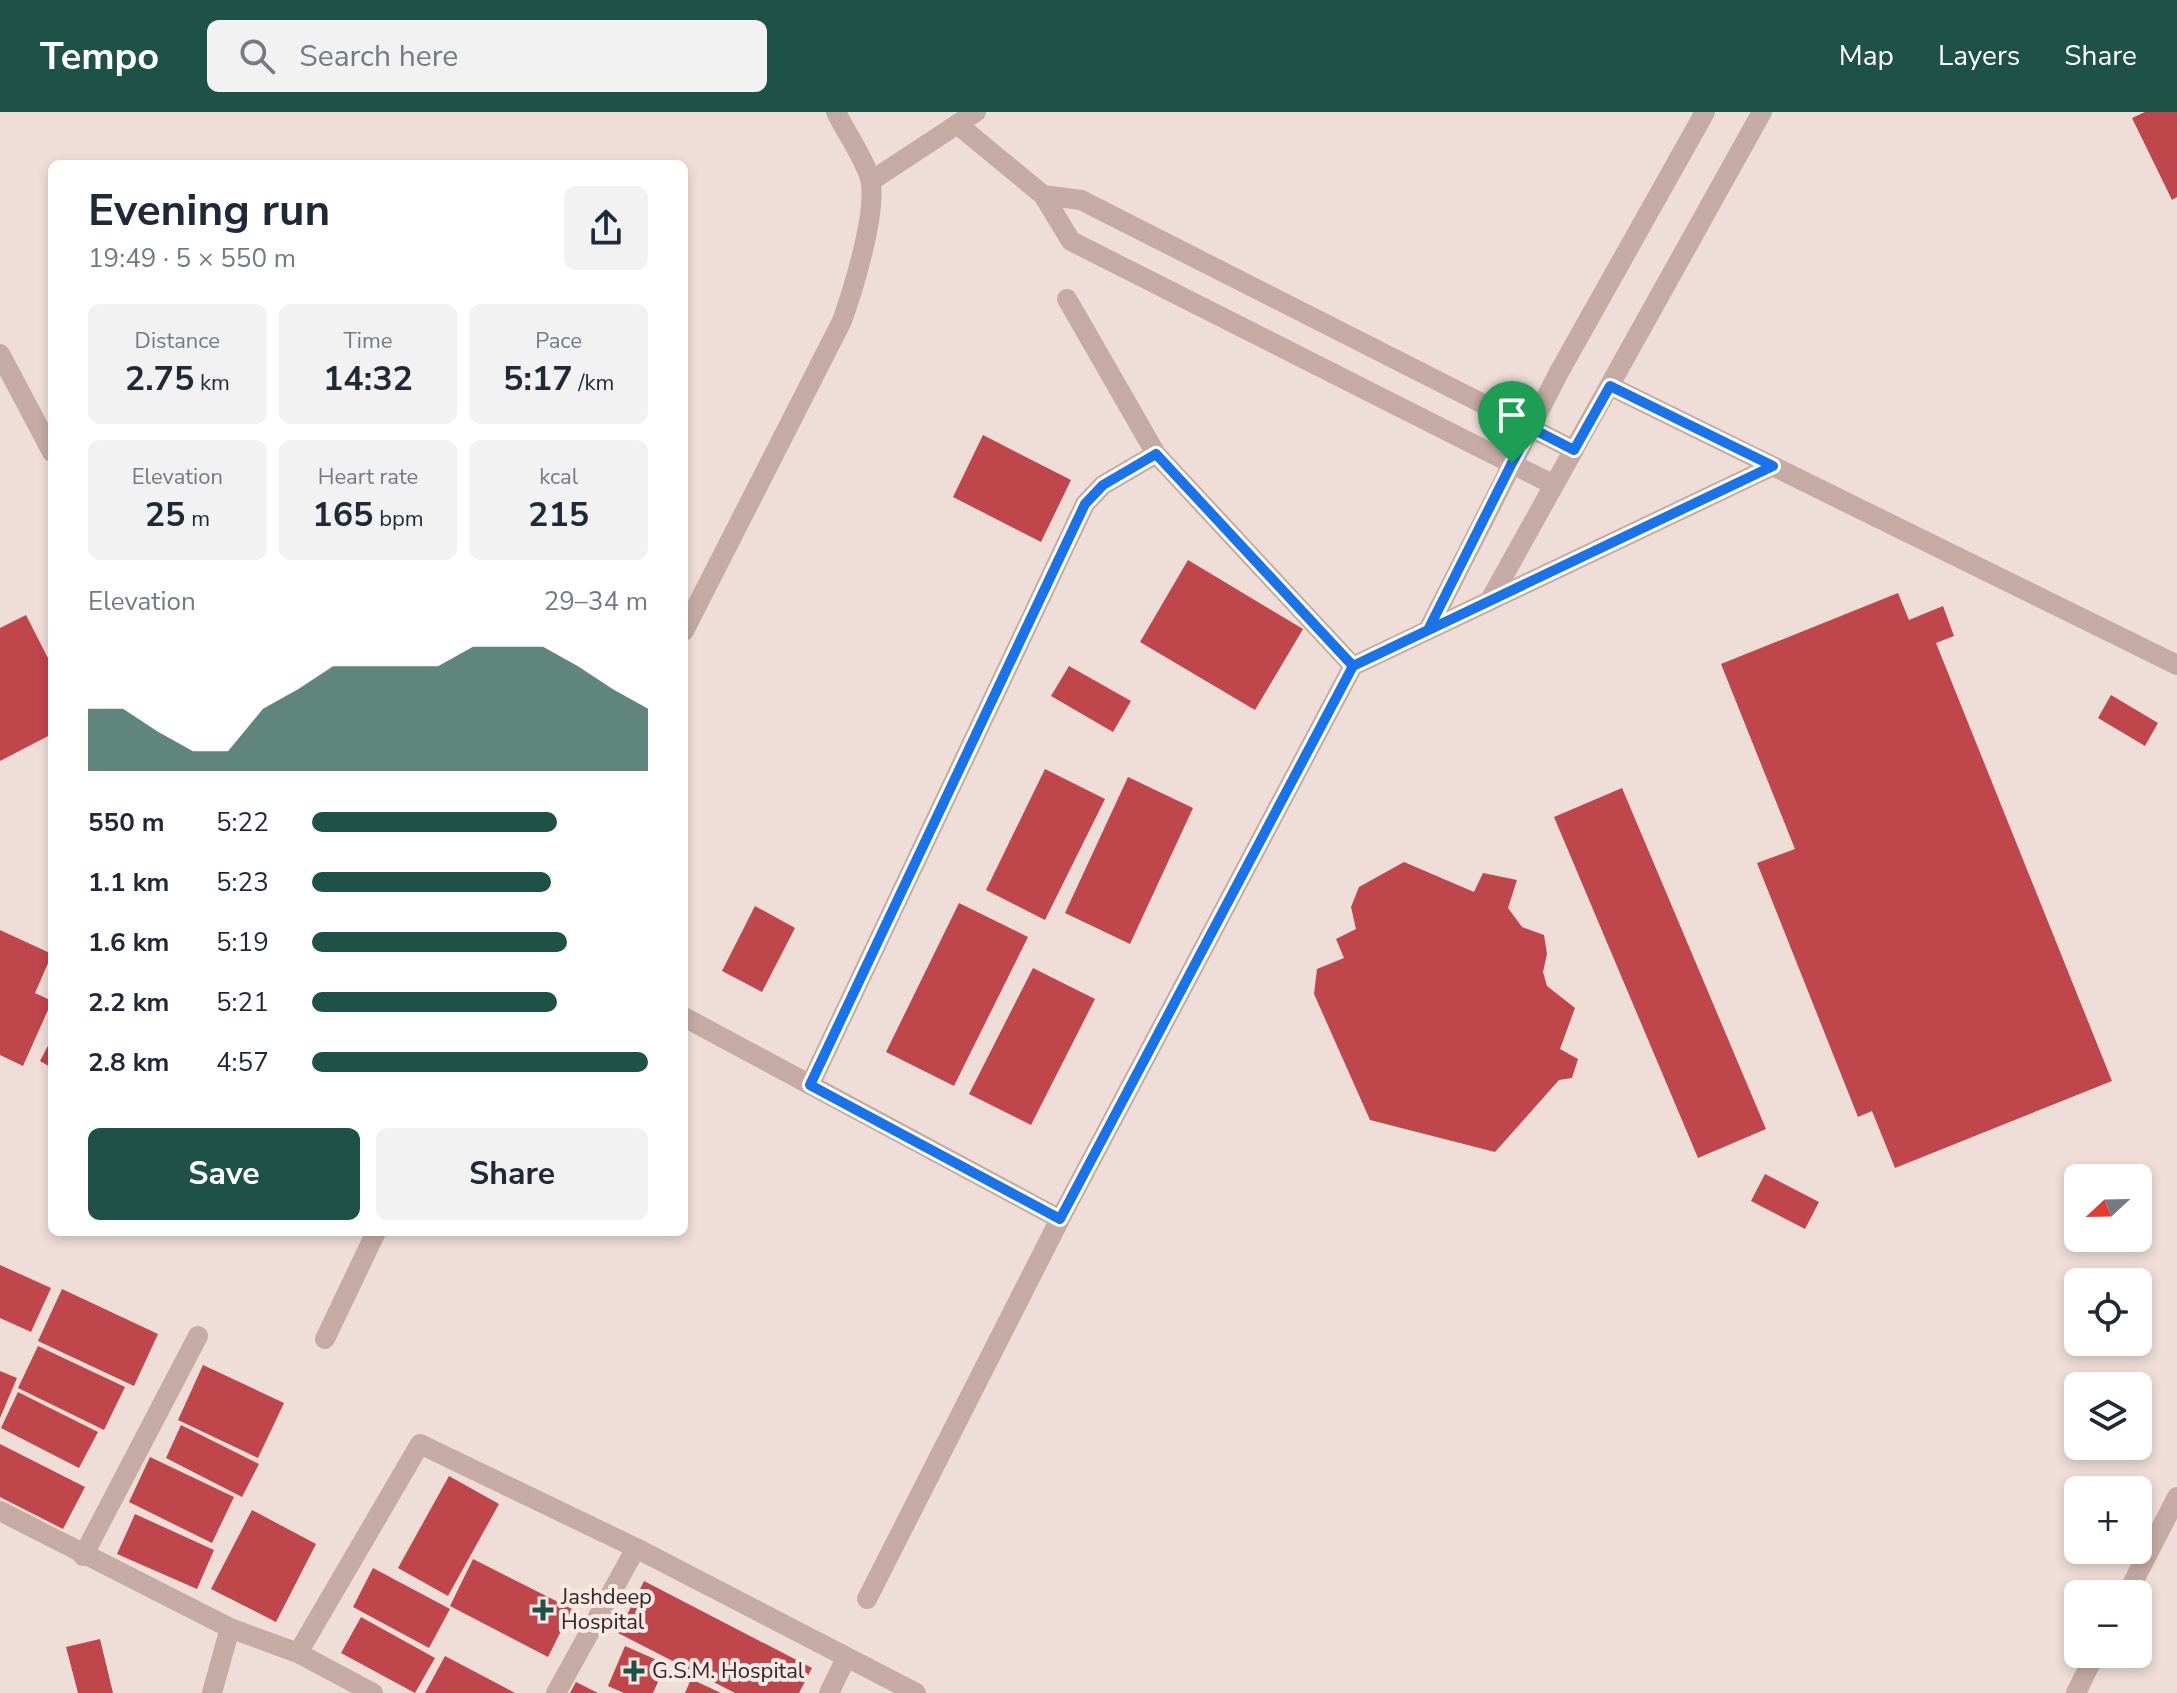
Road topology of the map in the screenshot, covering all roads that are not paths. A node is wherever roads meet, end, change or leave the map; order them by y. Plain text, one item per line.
1 (836, 112) edge
2 (976, 112) edge
3 (1705, 112) edge
4 (1762, 112) edge
5 (957, 124) junction
6 (871, 181) junction
7 (1043, 195) junction
8 (1067, 299) dead end
9 (0, 354) edge
10 (1610, 386) junction
11 (1531, 428) junction
12 (48, 444) edge
13 (1574, 450) junction
14 (1156, 454) junction
15 (1512, 463) junction
16 (1773, 466) junction
17 (1554, 485) junction
18 (1490, 600) junction
19 (688, 623) edge
20 (1428, 630) junction
21 (2176, 661) edge
22 (1353, 666) junction
23 (688, 1019) edge
24 (810, 1085) junction
25 (1060, 1219) junction
26 (374, 1236) edge
27 (198, 1336) dead end
28 (325, 1339) dead end
29 (2177, 1497) edge
30 (0, 1511) edge
31 (636, 1548) junction
32 (83, 1556) junction
33 (2134, 1580) edge
34 (867, 1599) dead end
35 (230, 1628) junction
36 (298, 1653) junction
37 (846, 1658) junction
38 (2088, 1668) edge
39 (212, 1693) edge
40 (373, 1693) edge
41 (556, 1693) edge
42 (829, 1693) edge
43 (916, 1693) edge
44 (2076, 1693) edge

1 - 6 street
2 - 5 street
3 - 11 street
4 - 10 street
5 - 6 street
5 - 7 street
6 - 19 street
7 - 11 street
7 - 15 street
8 - 14 street
9 - 12 street
10 - 13 street
10 - 16 street
11 - 13 street
11 - 15 street
13 - 17 street
14 - 22 street
14 - 24 street
15 - 17 street
15 - 20 street
16 - 18 street
16 - 21 street
17 - 18 street
18 - 20 street
20 - 22 street
22 - 25 street
23 - 24 street
24 - 25 street
25 - 34 street
26 - 28 street
27 - 32 street
29 - 33 street
30 - 32 street
31 - 36 street
31 - 37 street
31 - 41 street
32 - 35 street
35 - 36 street
35 - 39 street
36 - 40 street
37 - 42 street
37 - 43 street
38 - 44 street

